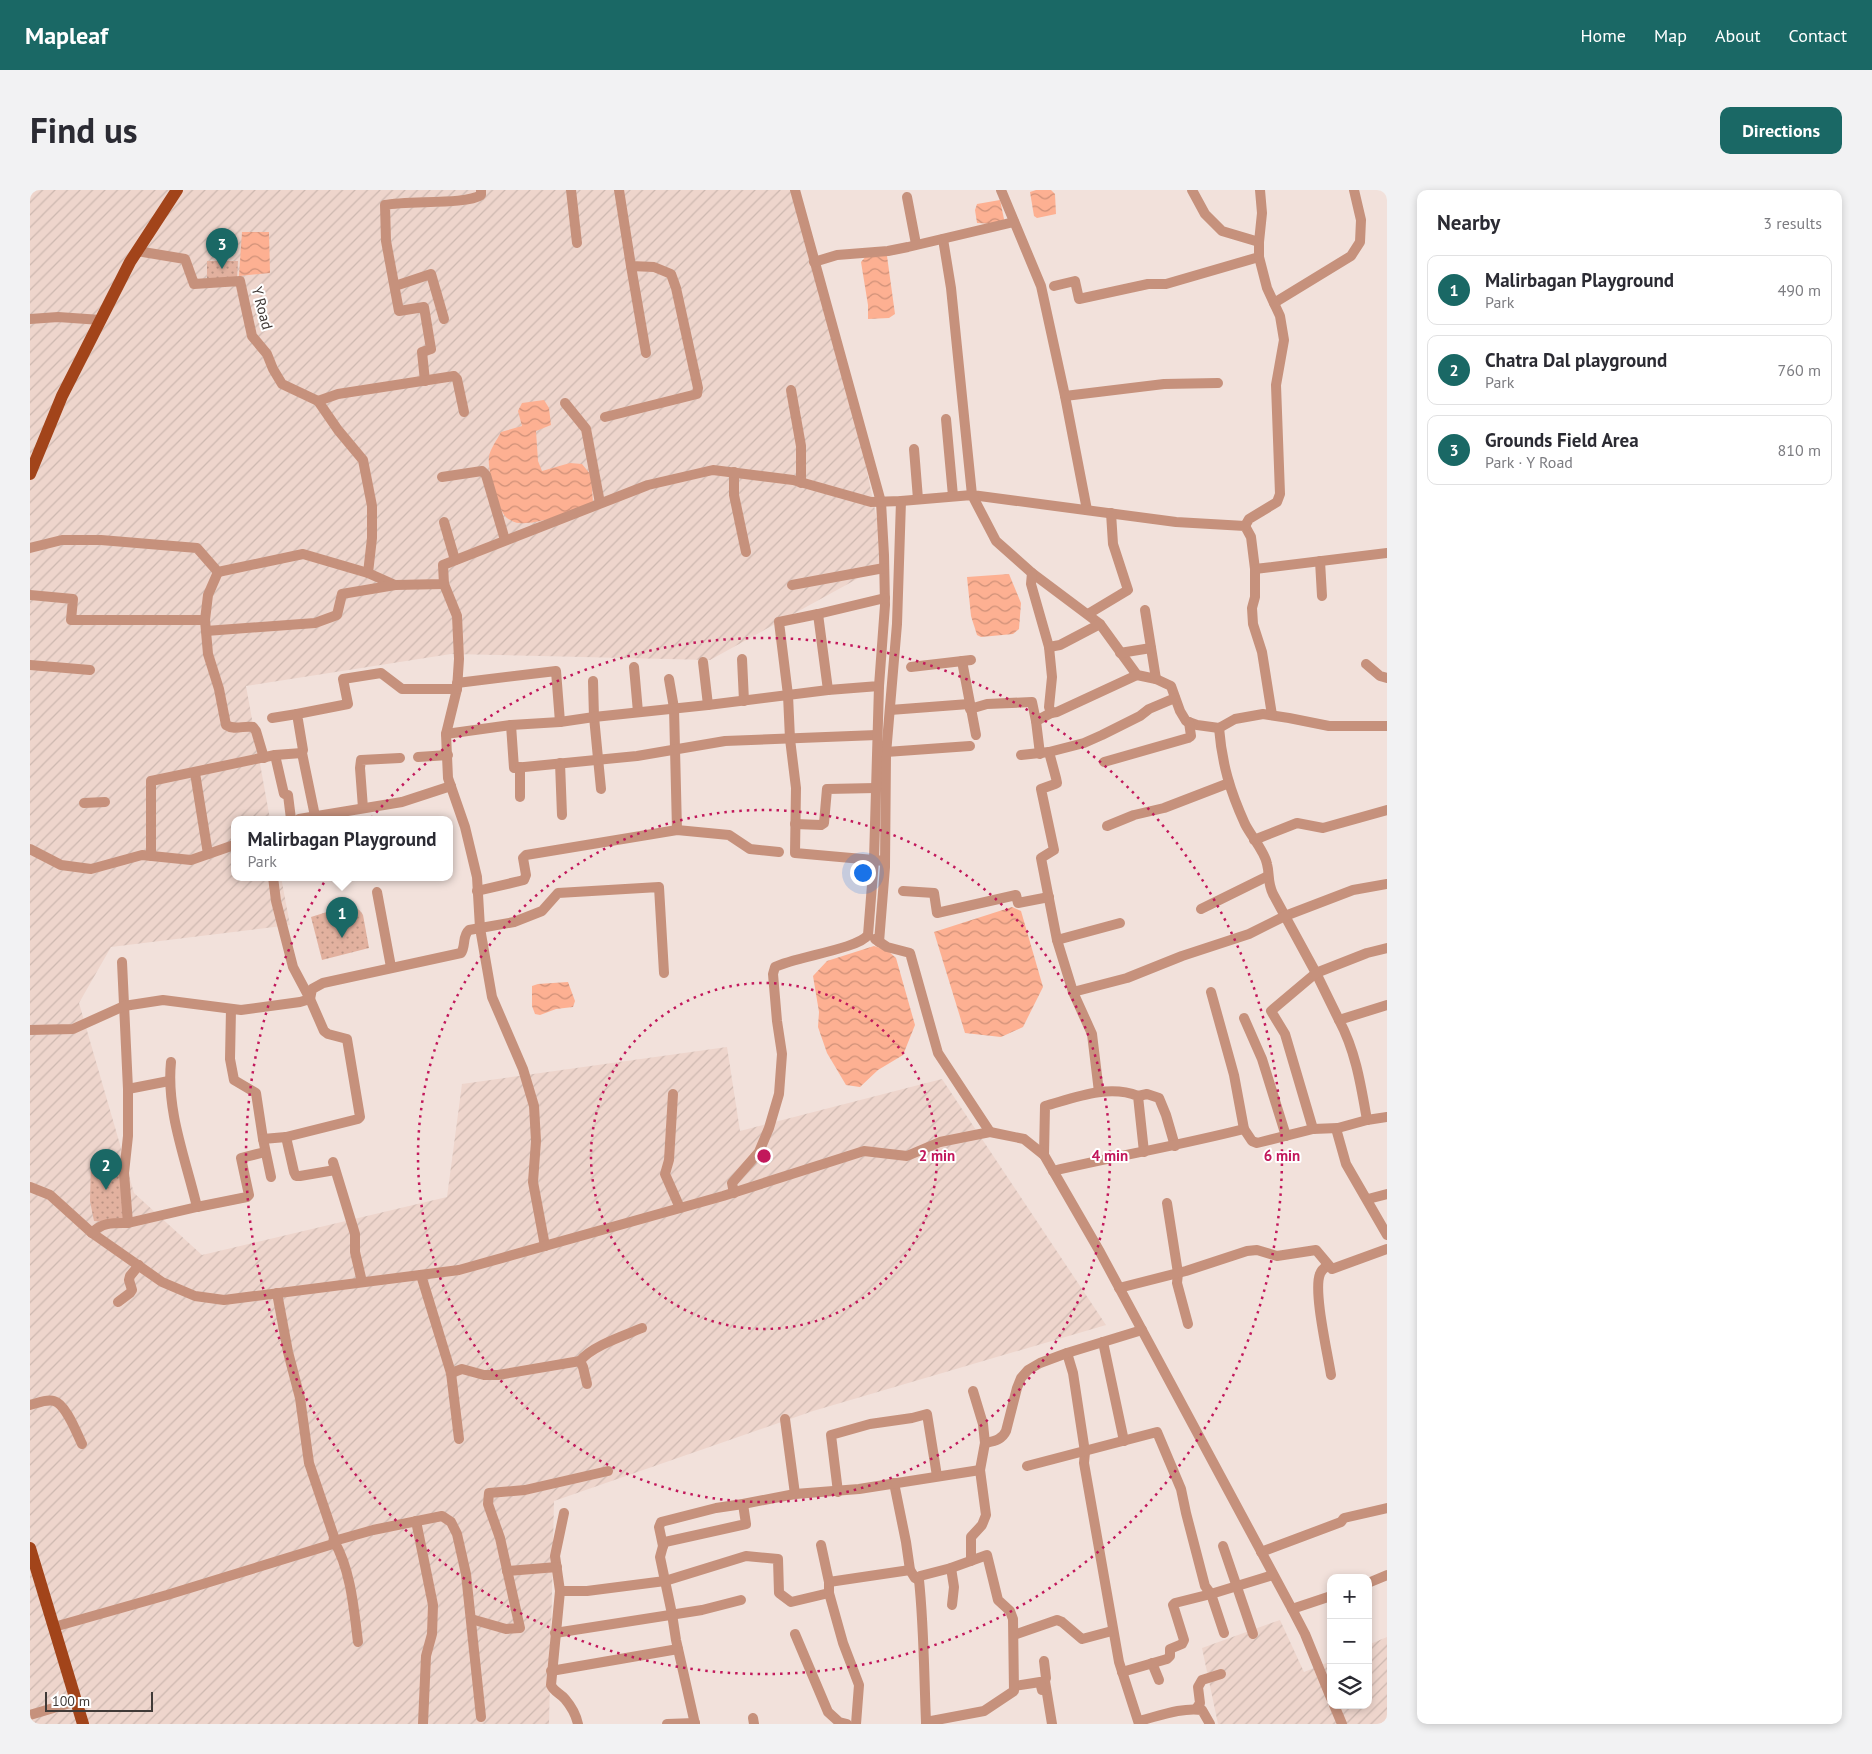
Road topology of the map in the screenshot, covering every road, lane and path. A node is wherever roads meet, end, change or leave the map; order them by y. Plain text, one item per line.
1 (176, 190) edge
2 (481, 190) edge
3 (571, 190) edge
4 (619, 190) edge
5 (795, 190) edge
6 (1001, 190) edge
7 (1192, 190) edge
8 (1260, 190) edge
9 (1354, 190) edge
10 (907, 197) dead end
11 (1014, 222) junction
12 (943, 239) junction
13 (1259, 242) junction
14 (577, 243) dead end
15 (916, 244) junction
16 (137, 251) junction
17 (1260, 257) junction
18 (814, 262) junction
19 (631, 266) junction
20 (395, 286) junction
21 (1054, 286) dead end
22 (1274, 303) junction
23 (30, 319) edge
24 (444, 319) dead end
25 (101, 320) junction
26 (646, 353) dead end
27 (425, 380) junction
28 (1218, 383) dead end
29 (791, 390) dead end
30 (1065, 396) junction
31 (318, 401) junction
32 (565, 403) dead end
33 (464, 412) dead end
34 (605, 418) dead end
35 (946, 419) dead end
36 (914, 449) dead end
37 (32, 466) edge
38 (734, 472) junction
39 (442, 477) dead end
40 (801, 483) junction
41 (972, 495) junction
42 (953, 496) junction
43 (918, 499) junction
44 (901, 501) junction
45 (881, 502) junction
46 (600, 503) junction
47 (1087, 510) junction
48 (1111, 513) junction
49 (444, 522) dead end
50 (1245, 526) junction
51 (505, 540) junction
52 (30, 548) edge
53 (746, 552) dead end
54 (1387, 553) edge
55 (456, 560) junction
56 (1320, 561) junction
57 (884, 568) junction
58 (1255, 569) junction
59 (218, 572) junction
60 (368, 573) junction
61 (1032, 573) junction
62 (444, 584) junction
63 (395, 585) junction
64 (792, 585) dead end
65 (30, 595) edge
66 (1322, 596) dead end
67 (885, 598) junction
68 (1145, 610) dead end
69 (818, 614) junction
70 (1088, 614) junction
71 (205, 620) junction
72 (1100, 624) junction
73 (206, 631) junction
74 (1049, 647) junction
75 (1152, 648) junction
76 (1120, 653) junction
77 (742, 659) dead end
78 (703, 662) dead end
79 (1366, 664) dead end
80 (30, 665) edge
81 (911, 667) dead end
82 (634, 668) dead end
83 (90, 670) dead end
84 (1137, 675) junction
85 (1387, 678) edge
86 (669, 679) dead end
87 (1156, 679) junction
88 (594, 681) dead end
89 (457, 686) junction
90 (879, 686) junction
91 (828, 690) junction
92 (788, 695) junction
93 (1175, 698) junction
94 (744, 701) junction
95 (708, 705) junction
96 (969, 706) junction
97 (674, 708) junction
98 (890, 710) junction
99 (638, 712) junction
100 (1051, 713) junction
101 (297, 714) junction
102 (1272, 715) junction
103 (594, 716) junction
104 (272, 718) dead end
105 (1036, 721) junction
106 (560, 722) junction
107 (1188, 722) junction
108 (511, 725) junction
109 (1387, 726) edge
110 (1219, 728) junction
111 (446, 734) junction
112 (877, 735) junction
113 (976, 735) dead end
114 (790, 739) junction
115 (970, 746) dead end
116 (676, 750) junction
117 (886, 752) junction
118 (1044, 753) junction
119 (302, 754) junction
120 (276, 755) junction
121 (448, 755) junction
122 (1021, 755) dead end
123 (418, 757) dead end
124 (264, 758) junction
125 (400, 758) dead end
126 (598, 759) junction
127 (1104, 762) dead end
128 (560, 763) junction
129 (520, 767) junction
130 (195, 773) junction
131 (1229, 783) junction
132 (451, 786) junction
133 (876, 788) junction
134 (601, 789) dead end
135 (520, 797) dead end
136 (105, 802) dead end
137 (84, 803) dead end
138 (362, 808) junction
139 (1387, 810) edge
140 (562, 815) dead end
141 (292, 816) edge
142 (315, 816) joint
143 (795, 824) junction
144 (1107, 826) dead end
145 (677, 830) junction
146 (1254, 840) junction
147 (231, 846) edge
148 (30, 849) edge
149 (779, 852) dead end
150 (208, 854) junction
151 (151, 856) junction
152 (874, 860) junction
153 (885, 861) junction
154 (1268, 876) junction
155 (273, 881) edge
156 (1387, 884) edge
157 (477, 891) junction
158 (903, 891) dead end
159 (377, 892) dead end
160 (1049, 897) junction
161 (1201, 909) dead end
162 (1286, 916) junction
163 (1120, 923) dead end
164 (480, 928) junction
165 (868, 935) junction
166 (1058, 940) junction
167 (879, 942) junction
168 (1387, 948) edge
169 (122, 962) dead end
170 (391, 967) junction
171 (664, 973) dead end
172 (1316, 973) junction
173 (1073, 992) junction
174 (1211, 992) dead end
175 (310, 999) junction
176 (124, 1006) junction
177 (1386, 1006) edge
178 (231, 1009) junction
179 (1244, 1018) dead end
180 (1338, 1020) junction
181 (30, 1030) edge
182 (171, 1062) dead end
183 (169, 1081) junction
184 (128, 1089) junction
185 (1099, 1092) junction
186 (673, 1094) dead end
187 (1138, 1096) junction
188 (1387, 1117) edge
189 (1367, 1120) junction
190 (1338, 1128) junction
191 (1244, 1129) junction
192 (1313, 1129) junction
193 (990, 1132) junction
194 (1286, 1136) junction
195 (286, 1137) junction
196 (262, 1139) junction
197 (1175, 1146) junction
198 (265, 1152) junction
199 (1144, 1152) junction
200 (1044, 1155) junction
201 (1053, 1171) junction
202 (271, 1177) dead end
203 (30, 1187) edge
204 (734, 1193) junction
205 (1387, 1194) edge
206 (1368, 1199) junction
207 (1167, 1203) dead end
208 (197, 1207) junction
209 (680, 1208) junction
210 (128, 1223) junction
211 (92, 1233) junction
212 (1387, 1234) edge
213 (545, 1246) junction
214 (1387, 1249) edge
215 (139, 1265) junction
216 (1327, 1266) junction
217 (1178, 1273) junction
218 (421, 1275) junction
219 (362, 1282) junction
220 (1119, 1288) junction
221 (277, 1293) junction
222 (118, 1302) dead end
223 (1188, 1324) dead end
224 (642, 1328) dead end
225 (1142, 1330) junction
226 (1103, 1342) junction
227 (1067, 1353) junction
228 (580, 1361) junction
229 (451, 1373) junction
230 (1331, 1375) dead end
231 (587, 1384) dead end
232 (973, 1391) dead end
233 (30, 1405) edge
234 (785, 1419) dead end
235 (459, 1439) dead end
236 (1124, 1441) junction
237 (82, 1444) dead end
238 (985, 1444) junction
239 (1085, 1452) junction
240 (1027, 1466) dead end
241 (980, 1470) junction
242 (608, 1471) dead end
243 (937, 1476) junction
244 (894, 1483) junction
245 (838, 1492) junction
246 (795, 1494) junction
247 (743, 1504) junction
248 (1387, 1508) edge
249 (564, 1513) dead end
250 (416, 1521) junction
251 (334, 1541) junction
252 (821, 1545) dead end
253 (663, 1546) junction
254 (1223, 1546) dead end
255 (30, 1548) edge
256 (1261, 1552) junction
257 (971, 1561) junction
258 (557, 1567) junction
259 (951, 1568) junction
260 (910, 1570) junction
261 (508, 1571) junction
262 (1273, 1575) junction
263 (1387, 1575) edge
264 (919, 1580) junction
265 (665, 1581) junction
266 (1372, 1581) edge
267 (1236, 1586) junction
268 (829, 1587) junction
269 (560, 1592) junction
270 (1211, 1594) junction
271 (1327, 1597) edge
272 (740, 1600) dead end
273 (952, 1605) dead end
274 (1292, 1609) junction
275 (672, 1614) junction
276 (471, 1620) junction
277 (54, 1626) junction
278 (1112, 1631) junction
279 (555, 1633) junction
280 (1224, 1633) dead end
281 (795, 1634) dead end
282 (1253, 1634) dead end
283 (1014, 1635) junction
284 (358, 1642) dead end
285 (678, 1649) junction
286 (1044, 1661) dead end
287 (1152, 1663) junction
288 (551, 1672) junction
289 (1122, 1672) junction
290 (1221, 1674) dead end
291 (1158, 1680) dead end
292 (1014, 1686) junction
293 (1327, 1688) edge
294 (1047, 1690) junction
295 (77, 1702) junction
296 (1196, 1709) junction
297 (1336, 1709) edge
298 (30, 1715) edge
299 (481, 1717) dead end
300 (1166, 1720) edge
301 (1139, 1722) edge
302 (926, 1723) edge
303 (84, 1724) edge
304 (423, 1724) edge
305 (578, 1724) edge
306 (667, 1724) edge
307 (695, 1724) edge
308 (847, 1724) edge
309 (856, 1724) edge
310 (1052, 1724) edge
311 (1210, 1724) edge
312 (1342, 1724) edge

1 - 16 main road
2 - 20 street
3 - 14 street
4 - 19 street
5 - 18 street
6 - 11 street
7 - 13 street
8 - 13 street
9 - 22 street
10 - 15 street
11 - 12 street
11 - 30 street
12 - 15 street
12 - 41 street
13 - 17 street
15 - 18 street
16 - 25 main road
16 - 31 street, Y Road
17 - 21 street
17 - 22 street
18 - 45 street
19 - 26 street
19 - 34 street
20 - 24 street
20 - 27 street
22 - 50 street
23 - 25 street
25 - 37 main road
27 - 31 street
27 - 33 street
28 - 30 street
29 - 40 street
30 - 47 street
31 - 60 street
32 - 46 street
35 - 42 street
36 - 43 street
38 - 40 street
38 - 46 street
38 - 53 street
39 - 51 street
40 - 45 street
41 - 42 street
41 - 47 street
41 - 61 street
42 - 43 street
43 - 44 street
44 - 45 street
44 - 98 street
45 - 57 street
46 - 51 street
47 - 48 street
48 - 50 street
48 - 70 street
49 - 55 street
50 - 58 street
51 - 55 street
52 - 59 street
54 - 56 street
55 - 62 street
56 - 58 street
56 - 66 street
57 - 64 street
57 - 67 street
58 - 102 street
59 - 60 street
59 - 71 street
60 - 63 street
61 - 70 street
61 - 74 street
62 - 63 street
62 - 89 street
63 - 73 street
65 - 71 street
67 - 69 street
67 - 90 street
68 - 75 street
69 - 91 street
69 - 92 street
70 - 72 street
71 - 73 street
72 - 74 street
72 - 76 street
73 - 124 street
74 - 100 street
75 - 76 street
75 - 87 street
76 - 84 street
77 - 94 street
78 - 95 street
79 - 85 street
80 - 83 street
81 - 96 street
82 - 99 street
84 - 87 street
84 - 100 street
86 - 97 street
87 - 93 street
88 - 103 street
89 - 101 street
89 - 106 street
89 - 111 street
90 - 91 street
90 - 112 street
91 - 92 street
92 - 94 street
92 - 114 street
93 - 107 street
93 - 118 street
94 - 95 street
95 - 97 street
96 - 98 street
96 - 105 street
96 - 113 street
97 - 99 street
97 - 116 street
98 - 117 street
99 - 103 street
100 - 105 street
101 - 104 street
101 - 119 street
102 - 109 street
102 - 110 street
103 - 106 street
103 - 126 street
105 - 118 street
106 - 108 street
107 - 110 street
107 - 127 street
108 - 111 street
108 - 129 street
110 - 131 street
111 - 121 street
112 - 114 street
112 - 133 street
114 - 116 street
114 - 143 street
115 - 117 street
116 - 126 street
116 - 145 street
117 - 153 street
118 - 122 street
118 - 160 street
119 - 120 street
119 - 142 street
120 - 124 street
120 - 141 street
121 - 123 street
121 - 132 street
124 - 130 street
125 - 138 street
126 - 128 street
126 - 134 street
128 - 129 street
128 - 140 street
129 - 135 street
130 - 150 street
130 - 151 street
131 - 144 street
131 - 146 street
132 - 138 street
132 - 157 street
133 - 143 street
133 - 152 street
136 - 137 street
138 - 142 street
139 - 146 street
143 - 152 street
145 - 149 street
145 - 157 street
146 - 154 street
147 - 150 street
148 - 151 street
150 - 151 street
152 - 153 street
152 - 165 street
153 - 167 street
154 - 161 street
154 - 162 street
155 - 175 street
156 - 162 street
157 - 164 street
158 - 160 street
159 - 170 street
160 - 166 street
162 - 172 street
162 - 173 street
163 - 166 street
164 - 170 street
164 - 171 street
164 - 213 street
165 - 167 street
165 - 204 street
166 - 173 street
167 - 193 street
168 - 172 street
169 - 176 street
170 - 175 street
172 - 180 street
172 - 192 street
173 - 185 street
174 - 191 street
175 - 178 street
175 - 195 street
176 - 178 street
176 - 181 street
176 - 184 street
177 - 180 street
178 - 196 street
179 - 194 street
180 - 189 street
182 - 183 street
183 - 184 street
183 - 208 street
184 - 210 street
185 - 187 street
185 - 200 street
186 - 209 street
187 - 197 street
187 - 199 street
188 - 189 street
189 - 190 street
190 - 192 street
190 - 206 street
191 - 194 street
191 - 197 street
192 - 194 street
193 - 200 street
193 - 204 street
195 - 196 street
195 - 219 street
196 - 198 street
197 - 199 street
198 - 202 street
198 - 208 street
199 - 201 street
200 - 201 street
201 - 220 street
203 - 211 street
204 - 209 street
205 - 206 street
206 - 212 street
207 - 217 street
208 - 210 street
209 - 213 street
210 - 211 street
211 - 215 street
213 - 218 street
214 - 216 street
215 - 221 street
215 - 222 street
216 - 217 street
216 - 230 street
217 - 220 street
217 - 223 street
218 - 219 street
218 - 229 street
219 - 221 street
220 - 225 street
221 - 251 street
224 - 228 street
225 - 226 street
225 - 256 street
226 - 227 street
226 - 236 street
227 - 238 street
227 - 239 street
228 - 229 street
228 - 231 street
229 - 235 street
232 - 238 street
233 - 237 street
234 - 246 street
236 - 239 street
236 - 270 street
238 - 241 street
239 - 240 street
239 - 278 street
241 - 243 street
241 - 257 street
242 - 261 street
243 - 244 street
243 - 245 street
244 - 245 street
244 - 260 street
245 - 246 street
246 - 247 street
247 - 253 street
247 - 253 street
248 - 256 street
249 - 258 street
250 - 251 street
250 - 276 street
250 - 304 street
251 - 277 street
251 - 284 street
252 - 268 street
253 - 265 street
254 - 267 street
255 - 277 main road
256 - 262 street
257 - 259 street
257 - 283 street
258 - 261 street
258 - 269 street
259 - 264 street
259 - 273 street
260 - 264 street
260 - 268 street
261 - 276 street
262 - 267 street
262 - 274 street
263 - 266 street
264 - 302 street
265 - 268 street
265 - 269 street
265 - 275 street
267 - 270 street
267 - 282 street
268 - 309 street
269 - 279 street
270 - 280 street
270 - 287 street
271 - 274 street
272 - 275 street
274 - 293 street
275 - 279 street
275 - 285 street
276 - 299 street
277 - 295 main road
278 - 283 street
278 - 289 street
279 - 288 street
281 - 308 street
283 - 292 street
285 - 288 street
285 - 307 street
286 - 294 street
287 - 289 street
287 - 291 street
288 - 305 street
289 - 301 street
290 - 296 street
292 - 294 street
292 - 302 street
294 - 310 street
295 - 298 street
295 - 303 main road
296 - 300 street
296 - 311 street
297 - 312 street
300 - 301 street
306 - 307 street

